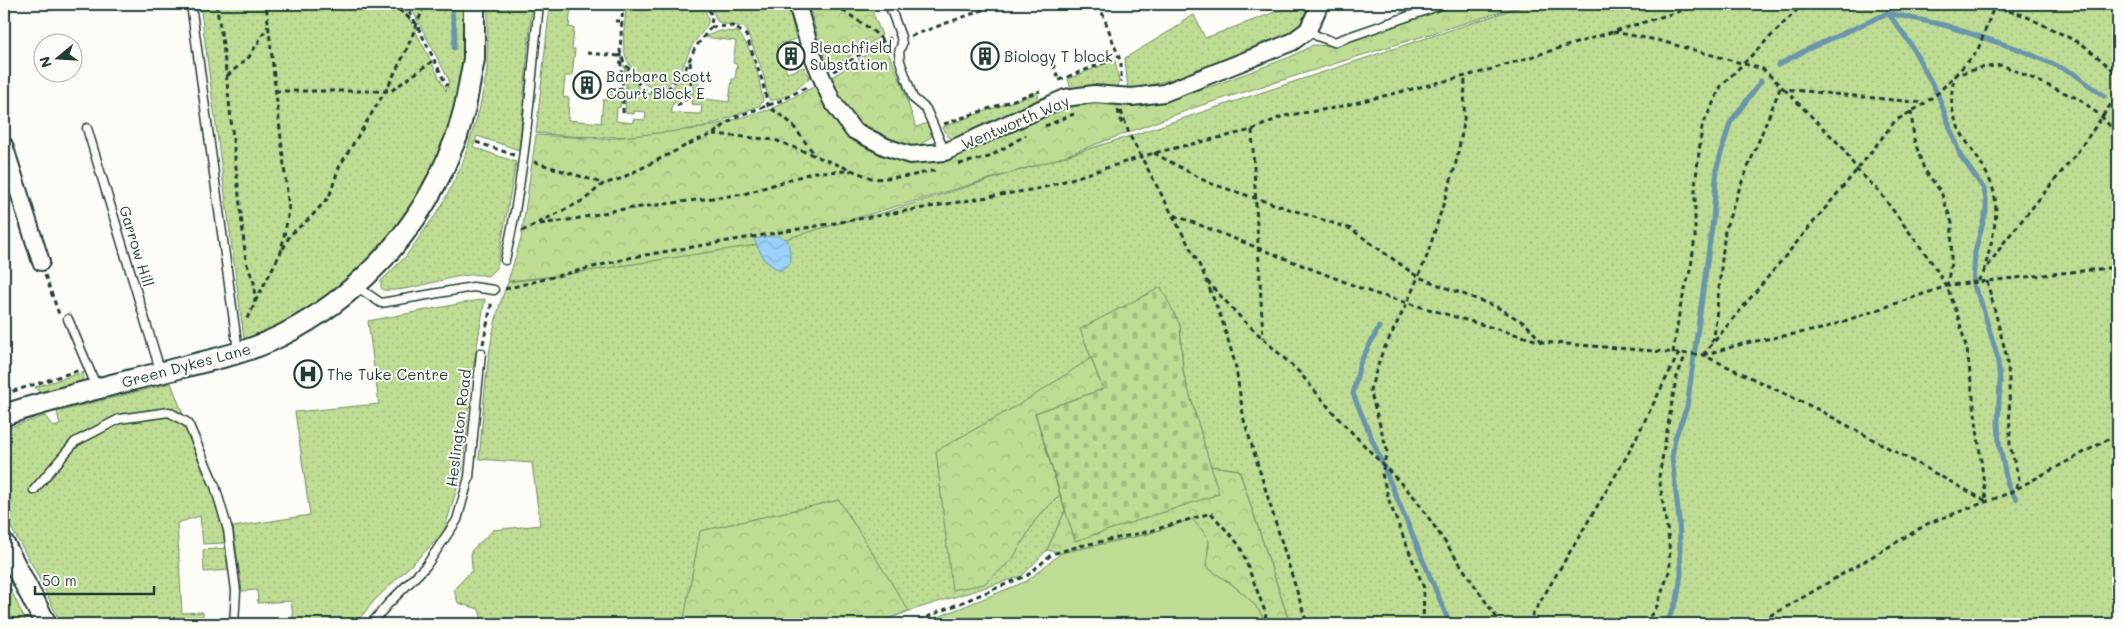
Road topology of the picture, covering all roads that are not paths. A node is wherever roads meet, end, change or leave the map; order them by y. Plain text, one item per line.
1 (191, 4) edge
2 (474, 4) edge
3 (539, 4) edge
4 (797, 4) edge
5 (889, 4) edge
6 (1320, 4) edge
7 (1444, 4) edge
8 (1308, 30) junction
9 (88, 128) dead end
10 (4, 145) edge
11 (945, 152) junction
12 (505, 260) dead end
13 (41, 262) road end
14 (356, 286) junction
15 (494, 290) road end
16 (68, 319) road end
17 (239, 352) junction
18 (481, 353) dead end
19 (161, 373) junction
20 (97, 388) junction
21 (4, 415) edge
22 (34, 490) dead end
23 (4, 544) edge
24 (46, 624) edge
25 (234, 624) edge
26 (371, 624) edge

1 - 17 lane
2 - 14 street, Green Dykes Lane, bridge
3 - 12 lane
4 - 11 street, Wentworth Way
5 - 11 lane
6 - 8 street
7 - 8 lane
8 - 11 street, Wentworth Way
9 - 19 lane, Garrow Hill
10 - 13 street
14 - 15 lane
14 - 17 street, Green Dykes Lane
16 - 20 lane
17 - 19 street, Green Dykes Lane
18 - 26 lane, Heslington Road
19 - 20 street, Green Dykes Lane
20 - 21 street, Green Dykes Lane
22 - 25 lane
23 - 24 street

